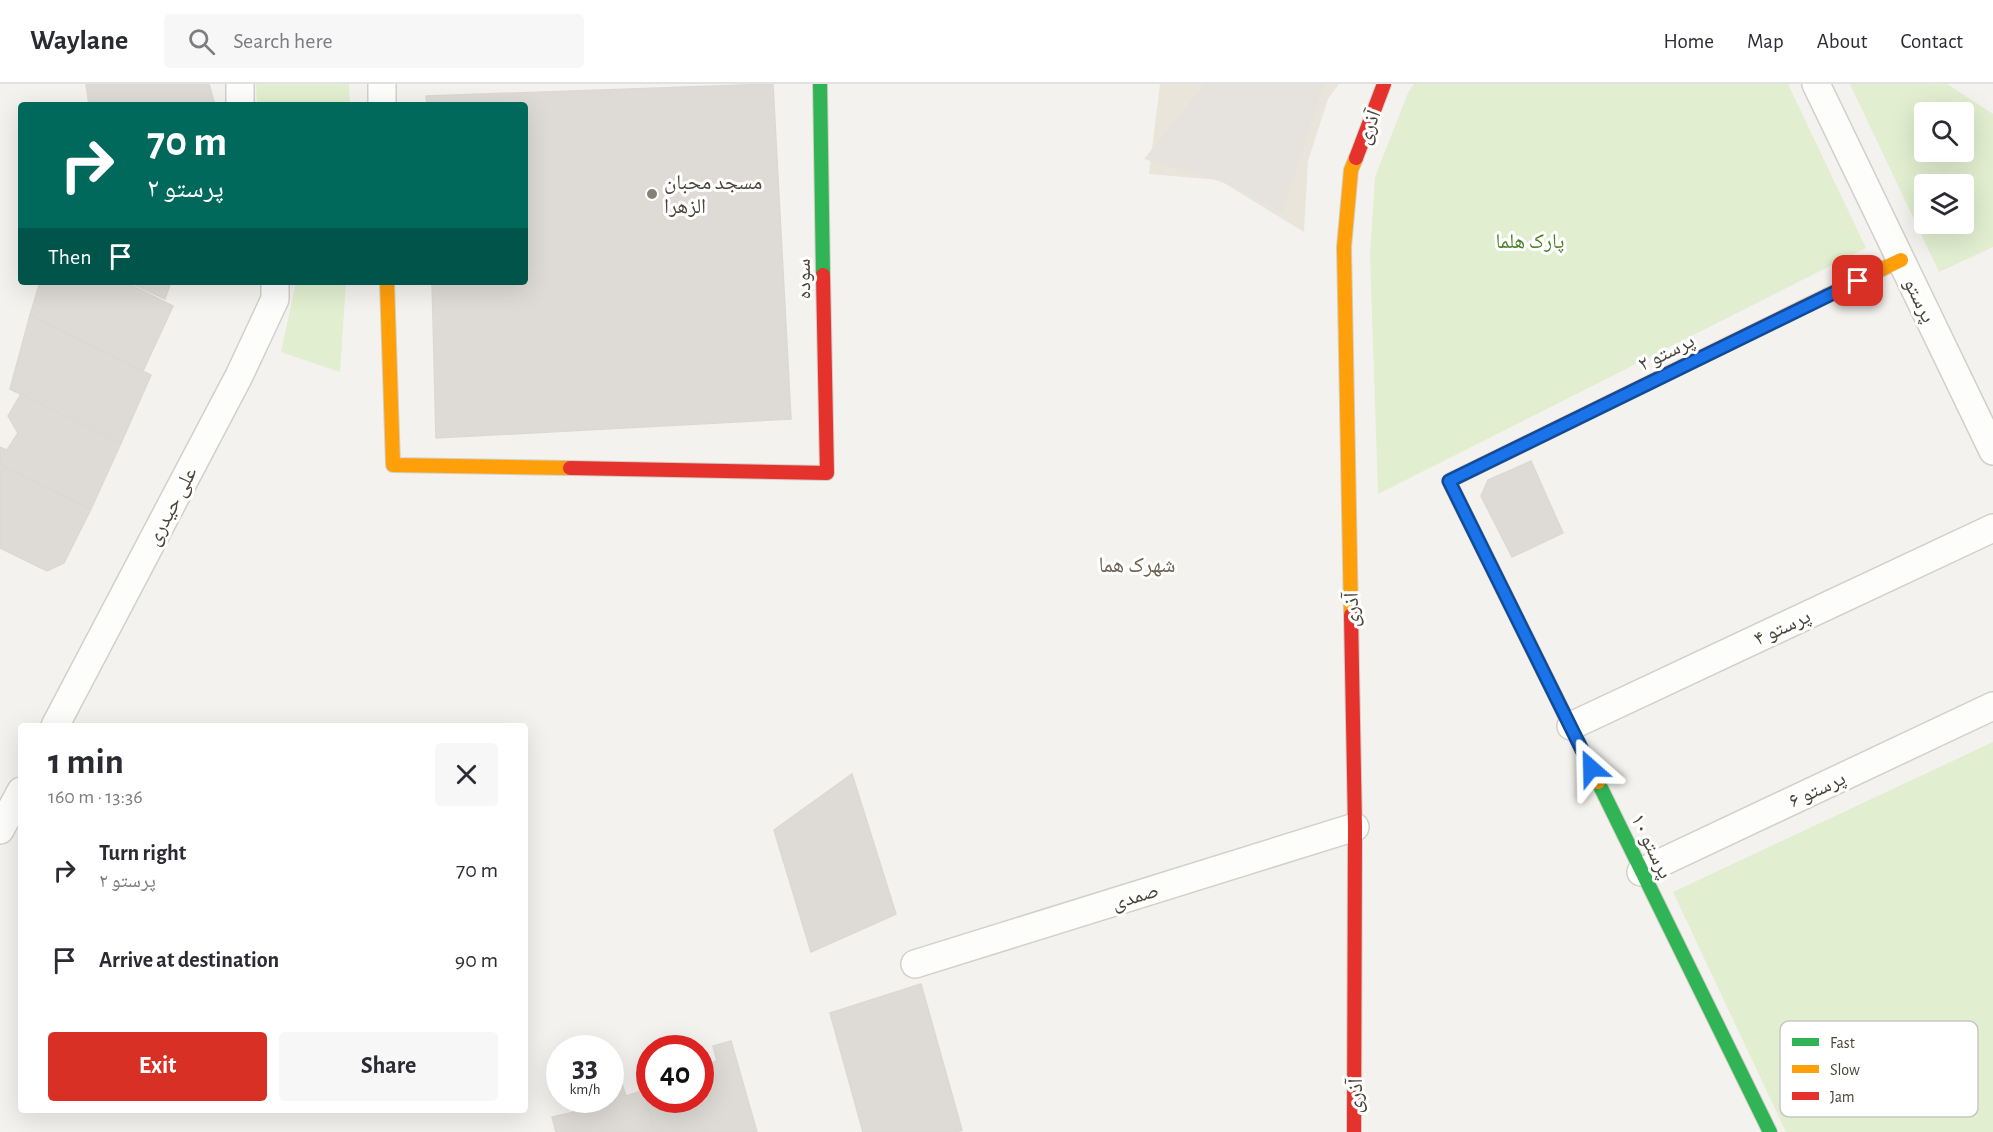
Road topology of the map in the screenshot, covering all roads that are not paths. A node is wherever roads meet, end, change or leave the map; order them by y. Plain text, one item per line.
1 (240, 84) edge
2 (382, 84) edge
3 (820, 84) edge
4 (1816, 84) edge
5 (1384, 87) edge
6 (240, 102) edge
7 (382, 102) edge
8 (1901, 260) junction
9 (275, 285) edge
10 (387, 285) edge
11 (1984, 409) edge
12 (1993, 451) edge
13 (1449, 481) joint
14 (1993, 528) edge
15 (1993, 706) edge
16 (57, 723) edge
17 (1571, 726) junction
18 (18, 797) edge
19 (1355, 827) junction
20 (0, 830) edge
21 (1641, 872) junction
22 (915, 964) dead end
23 (1354, 1132) edge
24 (1770, 1132) edge

1 - 6 street
2 - 7 street
3 - 10 street, سوده
4 - 8 street, پرستو
5 - 19 street, آذری
8 - 11 street, پرستو
8 - 13 street, پرستو ۲
9 - 16 street, علی حیدری
11 - 12 street, پرستو
13 - 17 street, پرستو ۱۰
14 - 17 street, پرستو ۴
15 - 21 street, پرستو ۶
17 - 21 street, پرستو ۱۰
18 - 20 street
19 - 22 street, صمدی
19 - 23 street, آذری
21 - 24 street, پرستو ۱۰

